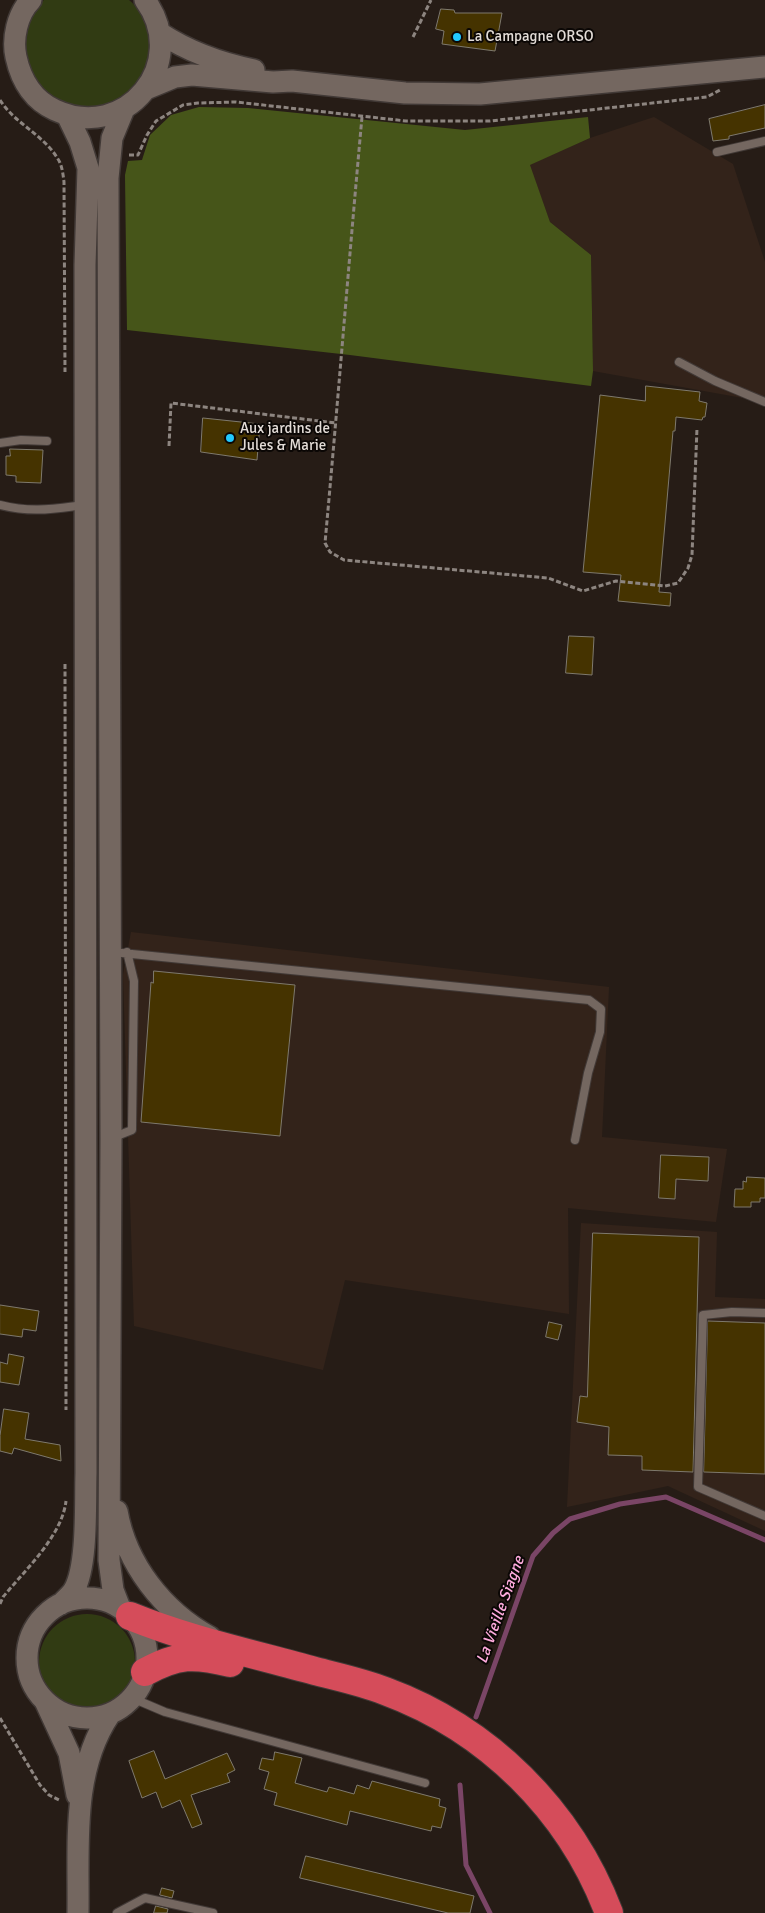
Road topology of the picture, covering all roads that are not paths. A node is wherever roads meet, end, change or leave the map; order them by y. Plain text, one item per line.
1 (31, 0) edge
2 (145, 0) edge
3 (17, 24) junction
4 (160, 33) junction
5 (0, 36) edge
6 (0, 63) edge
7 (765, 67) edge
8 (19, 72) junction
9 (292, 81) junction
10 (146, 89) junction
11 (124, 109) junction
12 (67, 116) junction
13 (765, 142) edge
14 (717, 152) dead end
15 (679, 362) dead end
16 (765, 402) edge
17 (47, 441) dead end
18 (0, 443) edge
19 (0, 505) edge
20 (86, 505) junction
21 (118, 952) junction
22 (576, 1140) dead end
23 (765, 1313) edge
24 (110, 1469) junction
25 (765, 1516) edge
26 (61, 1604) junction
27 (125, 1612) junction
28 (230, 1648) junction
29 (145, 1672) junction
30 (132, 1698) junction
31 (45, 1701) junction
32 (110, 1714) junction
33 (425, 1783) dead end
34 (79, 1802) junction
35 (78, 1913) edge
36 (117, 1913) edge
37 (213, 1913) edge
38 (592, 1913) edge
39 (609, 1913) edge

1 - 3 main road
2 - 4 main road
3 - 5 main road
3 - 8 main road
4 - 9 main road
4 - 10 main road
6 - 8 main road
7 - 9 main road
8 - 12 main road
9 - 10 main road
10 - 11 main road
11 - 12 main road
11 - 21 main road
12 - 20 main road
13 - 14 lane
15 - 16 lane
17 - 18 lane
19 - 20 lane
20 - 26 main road
21 - 22 lane
21 - 24 main road
23 - 25 lane
24 - 27 main road
24 - 28 main road
26 - 27 main road
26 - 31 main road
27 - 28 highway
27 - 29 main road
28 - 39 highway
29 - 30 main road
29 - 38 highway
30 - 32 main road
30 - 33 lane
31 - 32 main road
31 - 34 main road
32 - 34 main road
34 - 35 main road
36 - 37 lane

